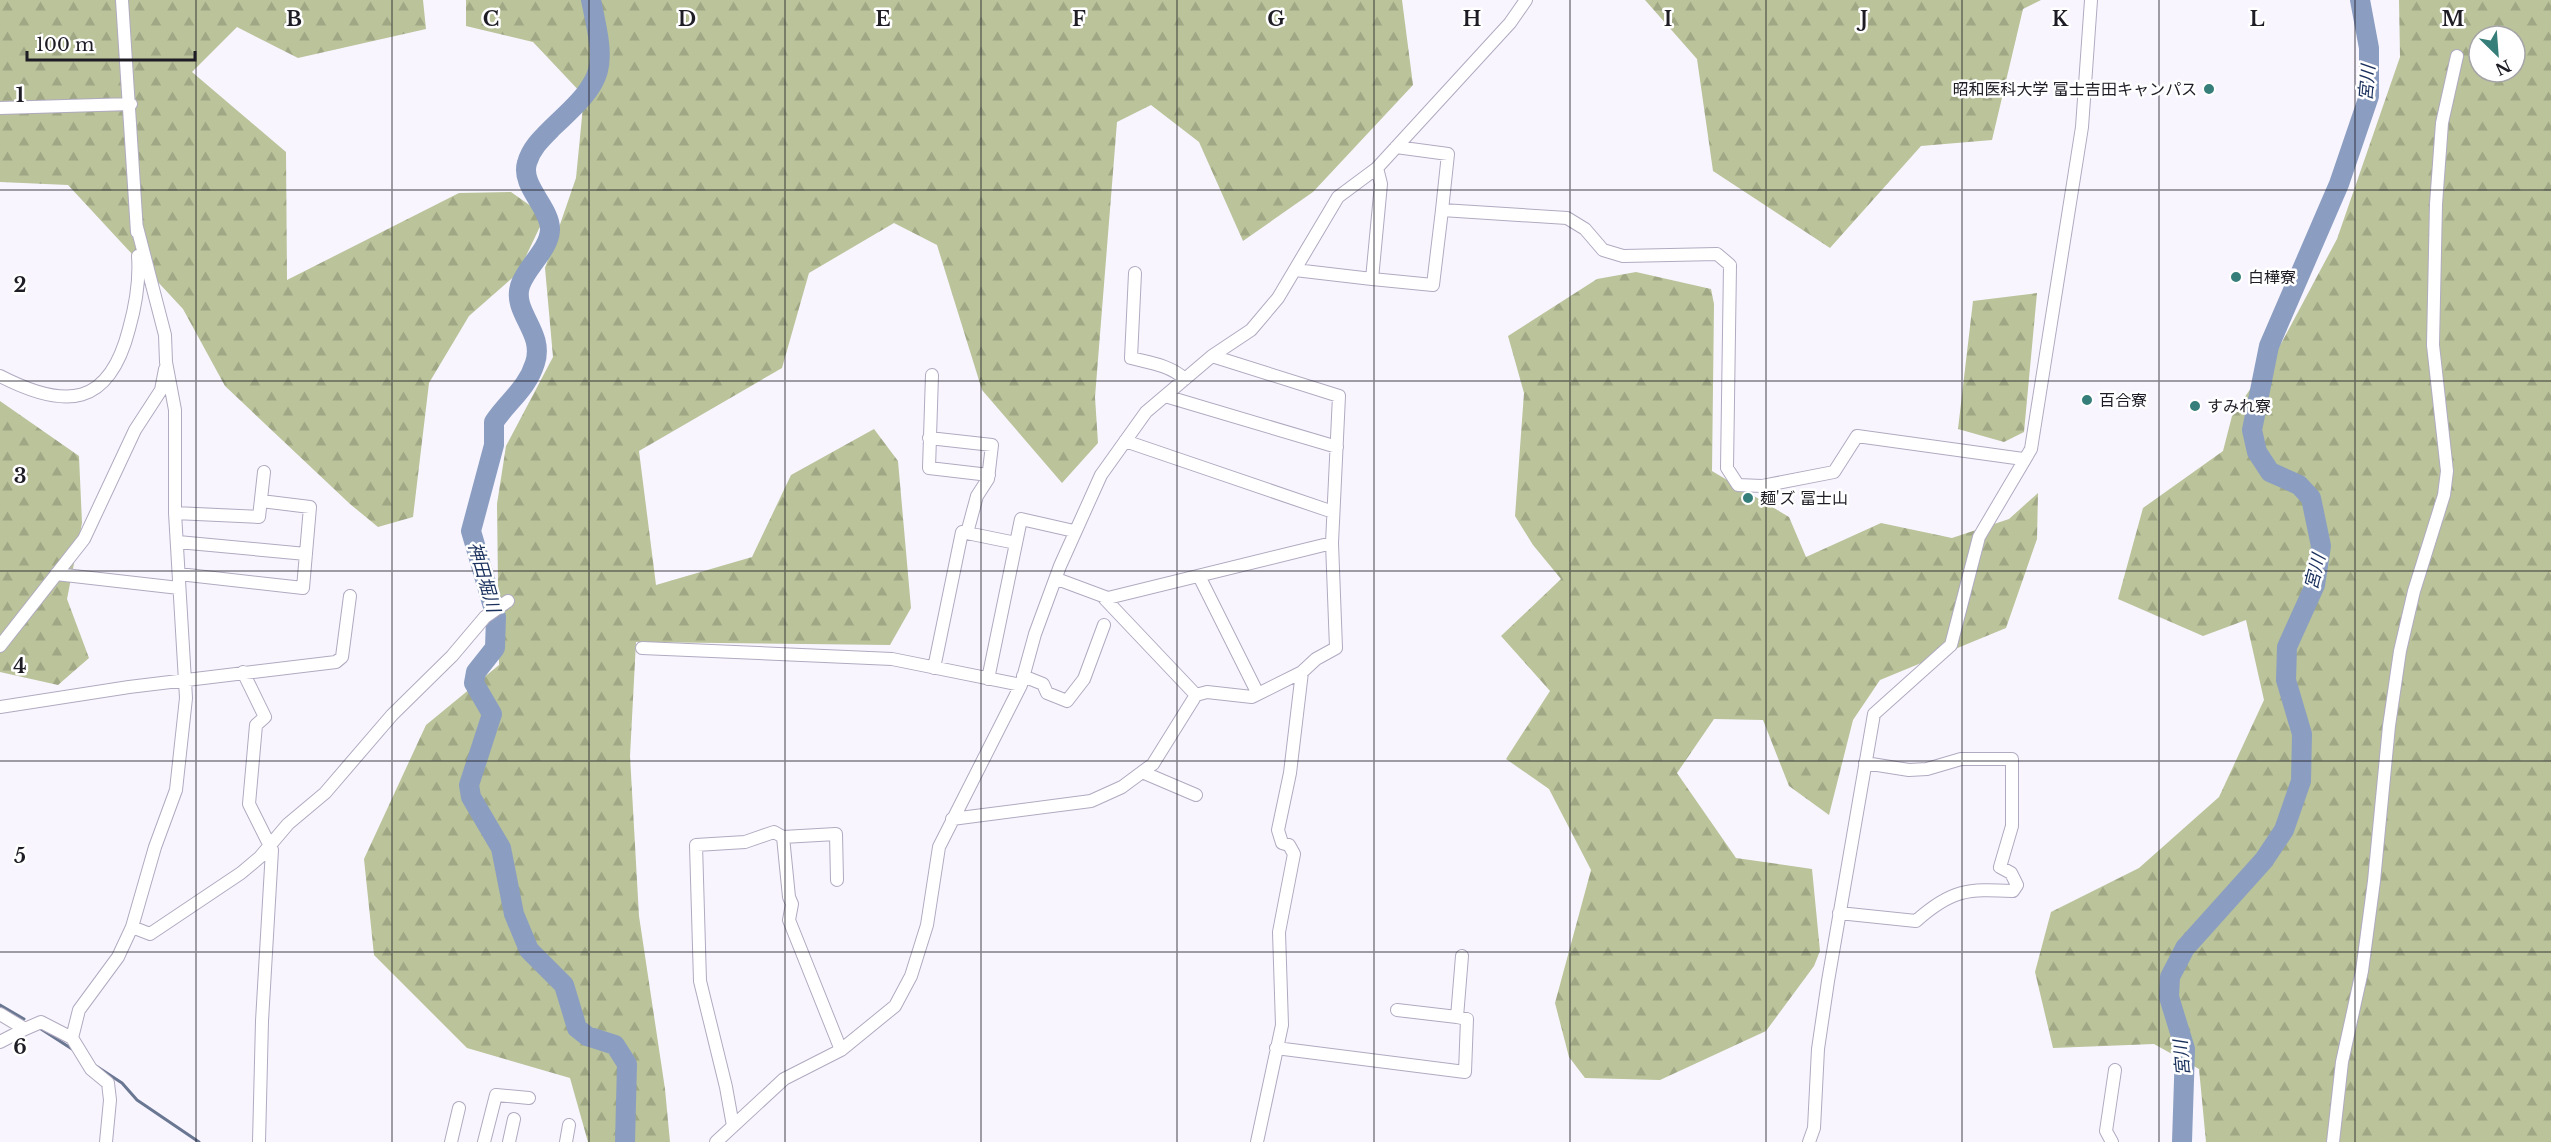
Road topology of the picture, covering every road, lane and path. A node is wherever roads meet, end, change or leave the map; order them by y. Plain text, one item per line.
1 (122, 0) edge
2 (1526, 0) edge
3 (2091, 0) edge
4 (2457, 56) dead end
5 (131, 104) junction
6 (0, 108) edge
7 (1396, 147) junction
8 (1377, 168) junction
9 (1442, 210) junction
10 (137, 227) junction
11 (1294, 270) junction
12 (1135, 273) dead end
13 (1372, 279) junction
14 (1212, 356) junction
15 (166, 362) junction
16 (932, 375) dead end
17 (0, 376) edge
18 (1185, 379) junction
19 (1165, 396) junction
20 (929, 438) junction
21 (1125, 441) junction
22 (1337, 447) junction
23 (2024, 459) junction
24 (264, 472) dead end
25 (989, 475) junction
26 (261, 501) junction
27 (1333, 512) junction
28 (175, 513) junction
29 (1074, 531) junction
30 (967, 533) junction
31 (178, 542) junction
32 (1016, 543) junction
33 (1332, 543) junction
34 (306, 554) junction
35 (56, 574) junction
36 (179, 574) junction
37 (1199, 576) junction
38 (1057, 579) junction
39 (179, 588) junction
40 (350, 596) dead end
41 (1105, 599) junction
42 (508, 601) dead end
43 (1104, 625) dead end
44 (0, 646) edge
45 (642, 648) dead end
46 (934, 668) junction
47 (243, 672) junction
48 (1302, 672) junction
49 (988, 679) junction
50 (1022, 681) junction
51 (187, 682) junction
52 (1258, 694) junction
53 (1196, 695) junction
54 (0, 707) edge
55 (1865, 763) junction
56 (1142, 772) junction
57 (1196, 795) dead end
58 (952, 819) junction
59 (783, 837) junction
60 (269, 844) junction
61 (837, 880) dead end
62 (1839, 914) junction
63 (132, 927) junction
64 (1462, 956) dead end
65 (1397, 1010) dead end
66 (0, 1014) edge
67 (1457, 1017) junction
68 (25, 1029) junction
69 (72, 1038) junction
70 (0, 1042) edge
71 (1276, 1048) junction
72 (841, 1050) junction
73 (2115, 1070) dead end
74 (529, 1098) dead end
75 (459, 1108) dead end
76 (514, 1119) dead end
77 (569, 1125) dead end
78 (733, 1126) junction
79 (106, 1142) edge
80 (259, 1142) edge
81 (452, 1142) edge
82 (484, 1142) edge
83 (509, 1142) edge
84 (566, 1142) edge
85 (716, 1142) edge
86 (1257, 1142) edge
87 (1809, 1142) edge
88 (2112, 1142) edge
89 (2333, 1142) edge

1 - 5 street
2 - 7 street
3 - 23 street
4 - 89 street
5 - 6 street
5 - 10 street
7 - 8 street
7 - 9 street
8 - 11 street
8 - 13 street
9 - 13 street
9 - 23 street
10 - 15 street
10 - 17 street
11 - 13 street
11 - 14 street
12 - 18 street
14 - 18 street
14 - 22 street
15 - 28 street
15 - 35 street
16 - 20 street
18 - 19 street
19 - 21 street
19 - 22 street
20 - 25 street
20 - 25 street
21 - 27 street
21 - 29 street
22 - 27 street
23 - 55 street
24 - 26 street
25 - 30 street
26 - 28 street
26 - 34 street
27 - 33 street
28 - 31 street
29 - 32 street
29 - 38 street
30 - 32 street
30 - 46 street
31 - 34 street
31 - 36 street
32 - 49 street
33 - 37 street
33 - 48 street
34 - 36 street
35 - 39 street
35 - 44 street
36 - 39 street
37 - 41 street
37 - 52 street
38 - 41 street
38 - 50 street
39 - 51 street
40 - 47 street
41 - 53 street
42 - 60 street
43 - 50 street
45 - 46 street
46 - 49 street
47 - 51 street
47 - 60 street
48 - 52 street
48 - 71 street
49 - 50 street
50 - 58 street
51 - 54 street
51 - 63 street
52 - 53 street
53 - 56 street
55 - 62 street
55 - 62 street
56 - 57 street
56 - 58 street
58 - 72 street
59 - 61 street
59 - 72 street
59 - 78 street
60 - 63 street
60 - 80 street
62 - 87 street
63 - 69 street
64 - 67 street
65 - 67 street
66 - 68 street
67 - 71 street
68 - 69 street
68 - 70 street
69 - 79 street
71 - 86 street
72 - 78 street
73 - 88 street
74 - 82 street
75 - 81 street
76 - 83 street
77 - 84 street
78 - 85 street

